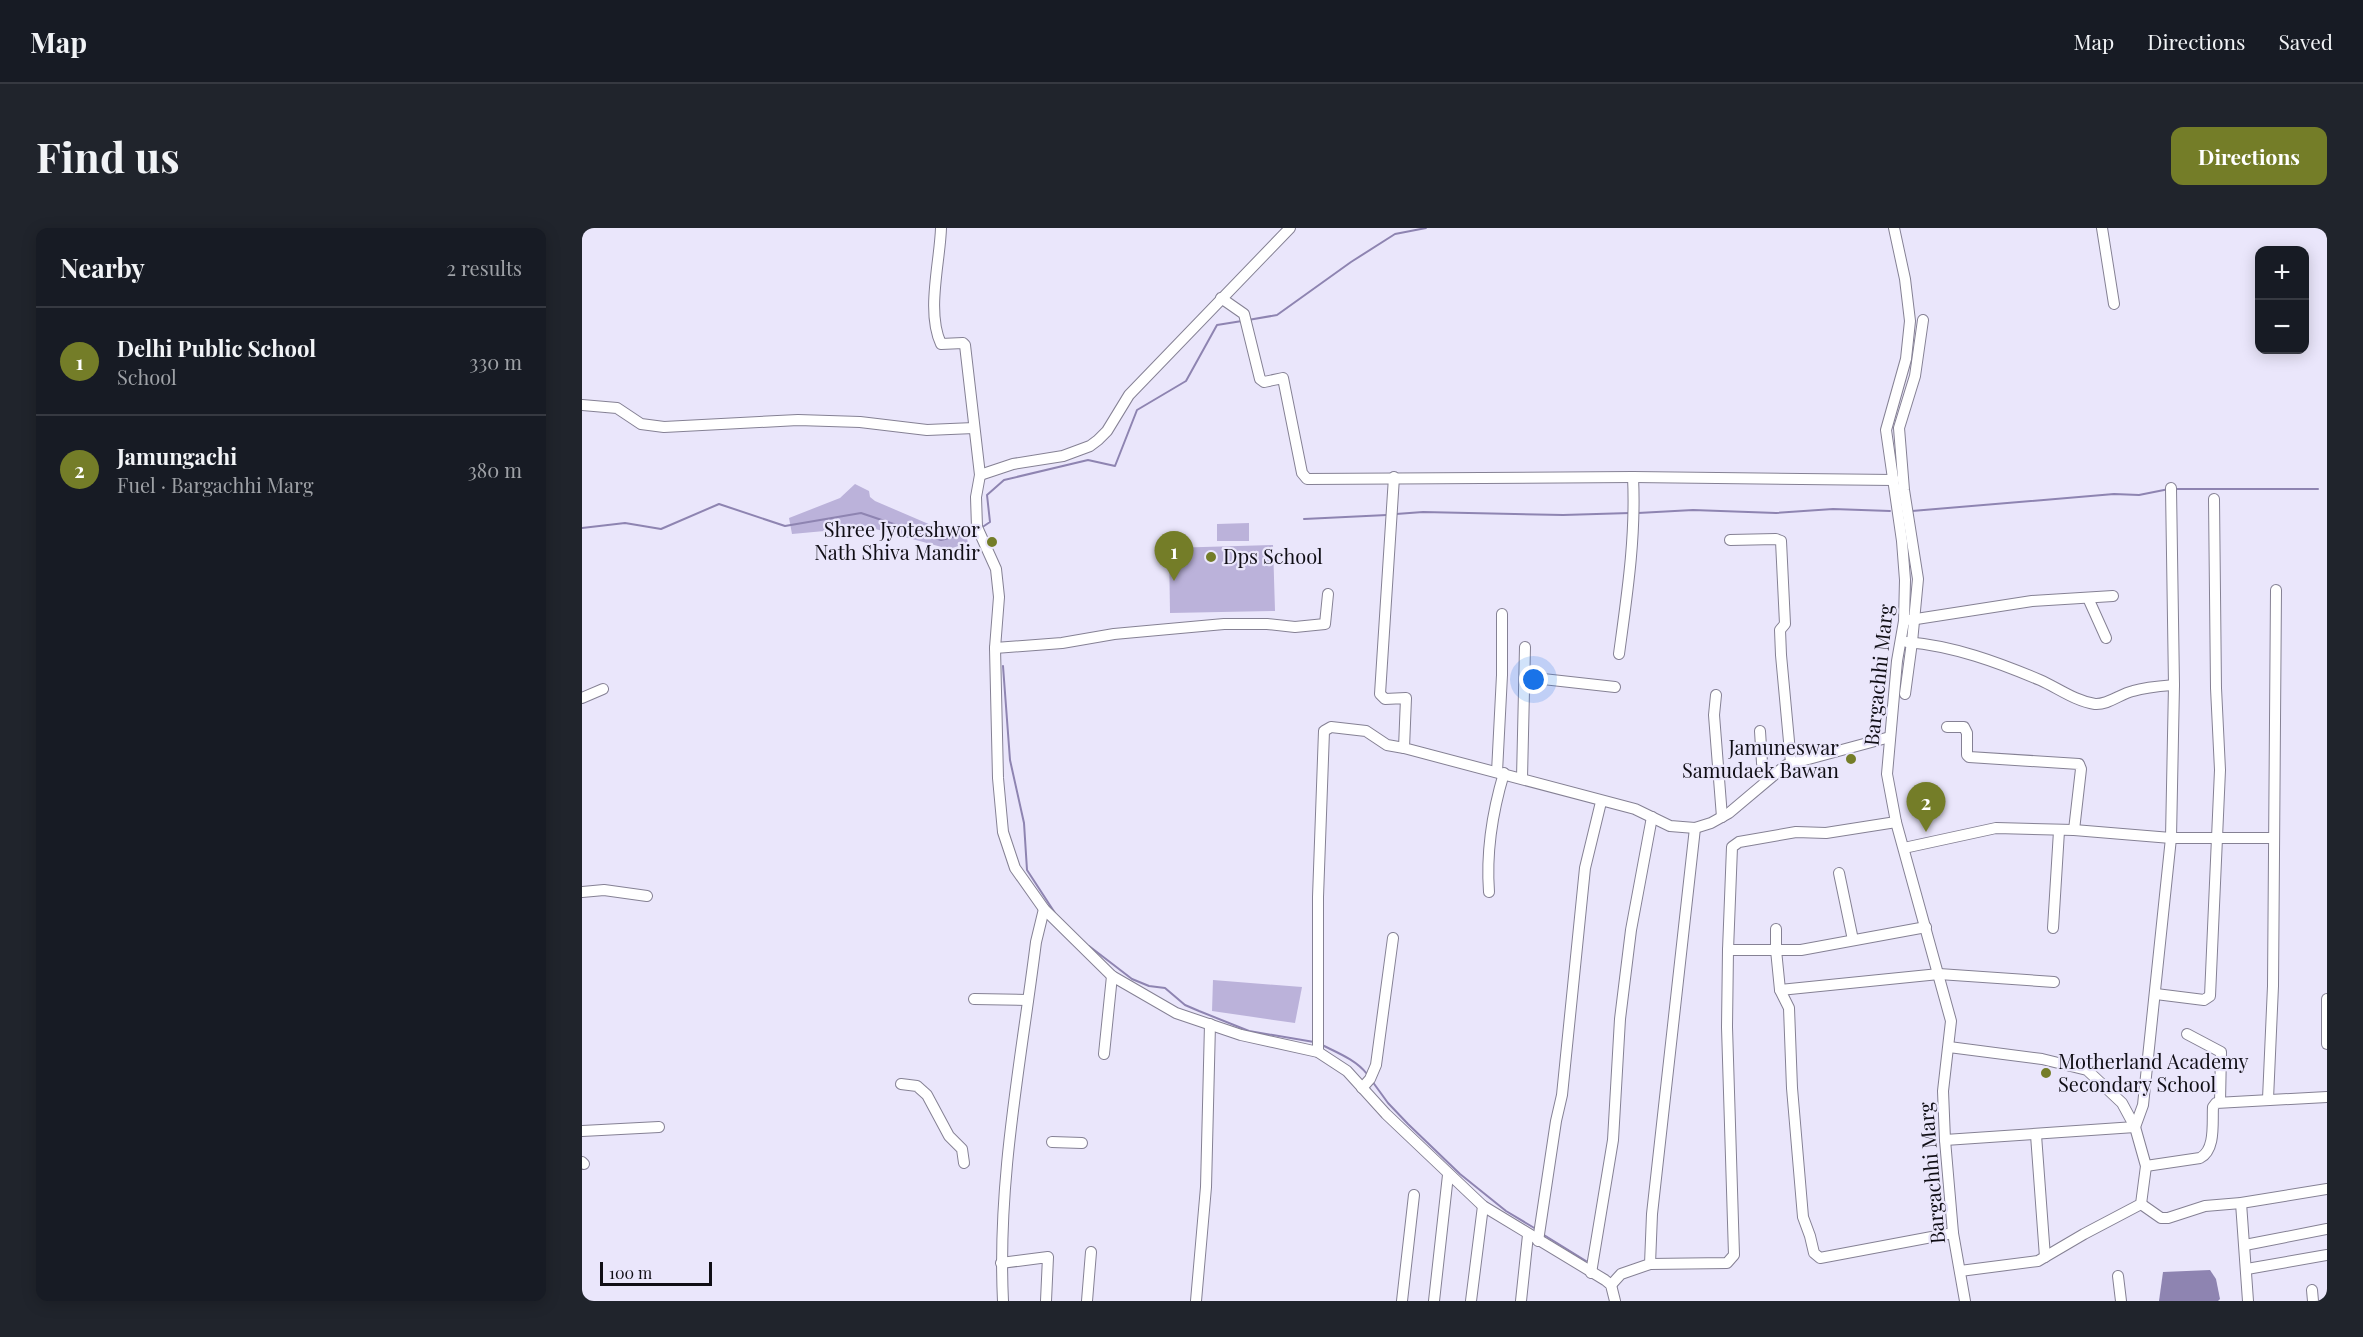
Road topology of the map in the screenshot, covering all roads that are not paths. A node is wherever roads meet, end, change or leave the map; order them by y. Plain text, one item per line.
1 (941, 228) edge
2 (1290, 228) edge
3 (1894, 228) edge
4 (2102, 228) edge
5 (1221, 298) junction
6 (2114, 304) dead end
7 (1923, 320) dead end
8 (582, 405) edge
9 (974, 428) junction
10 (980, 475) junction
11 (1394, 477) junction
12 (1633, 477) junction
13 (1894, 480) junction
14 (2171, 488) dead end
15 (2214, 499) dead end
16 (1730, 540) dead end
17 (2276, 590) dead end
18 (1328, 594) dead end
19 (2113, 596) dead end
20 (2088, 598) junction
21 (1502, 614) dead end
22 (1909, 620) junction
23 (2106, 638) dead end
24 (1907, 642) junction
25 (1524, 647) dead end
26 (995, 648) junction
27 (1619, 654) dead end
28 (1525, 677) junction
29 (2174, 685) junction
30 (1615, 687) dead end
31 (603, 689) dead end
32 (1905, 694) dead end
33 (1716, 695) dead end
34 (582, 698) edge
35 (1947, 727) dead end
36 (1760, 731) dead end
37 (1890, 737) junction
38 (1404, 748) junction
39 (1791, 764) junction
40 (1501, 773) junction
41 (1522, 778) junction
42 (1767, 780) junction
43 (1601, 802) junction
44 (1652, 817) junction
45 (1722, 817) junction
46 (1896, 822) junction
47 (1695, 828) junction
48 (2074, 830) junction
49 (2059, 831) junction
50 (2171, 838) junction
51 (2273, 838) junction
52 (2217, 839) junction
53 (1904, 848) junction
54 (1839, 873) dead end
55 (582, 892) edge
56 (1489, 892) dead end
57 (647, 896) dead end
58 (1044, 909) junction
59 (1926, 927) junction
60 (1776, 928) dead end
61 (2053, 928) dead end
62 (1393, 938) dead end
63 (1853, 940) junction
64 (1728, 950) junction
65 (1776, 950) junction
66 (1939, 974) junction
67 (1112, 976) junction
68 (2054, 982) dead end
69 (1780, 990) junction
70 (2156, 993) junction
71 (974, 999) dead end
72 (2327, 999) edge
73 (1028, 1000) junction
74 (1210, 1024) junction
75 (2187, 1034) dead end
76 (2327, 1044) edge
77 (1949, 1047) junction
78 (1318, 1052) junction
79 (1104, 1054) dead end
80 (901, 1084) dead end
81 (1362, 1088) junction
82 (2327, 1097) edge
83 (2268, 1099) junction
84 (2220, 1102) junction
85 (659, 1127) dead end
86 (2135, 1127) junction
87 (582, 1131) edge
88 (2036, 1135) junction
89 (1945, 1140) junction
90 (1052, 1142) dead end
91 (1082, 1143) dead end
92 (964, 1163) dead end
93 (2146, 1166) junction
94 (1448, 1175) junction
95 (2327, 1189) edge
96 (1414, 1195) dead end
97 (2241, 1203) junction
98 (2141, 1204) junction
99 (1483, 1206) junction
100 (2327, 1229) edge
101 (1953, 1233) junction
102 (1528, 1234) junction
103 (1538, 1241) junction
104 (2245, 1245) junction
105 (1091, 1252) dead end
106 (2327, 1255) edge
107 (2045, 1257) junction
108 (1001, 1263) junction
109 (1650, 1264) junction
110 (2247, 1269) junction
111 (1960, 1271) junction
112 (1591, 1273) junction
113 (2118, 1276) dead end
114 (1611, 1285) junction
115 (1003, 1301) edge
116 (1046, 1301) edge
117 (1087, 1301) edge
118 (1196, 1301) edge
119 (1402, 1301) edge
120 (1434, 1301) edge
121 (1472, 1301) edge
122 (1521, 1301) edge
123 (1615, 1301) edge
124 (1965, 1301) edge
125 (2121, 1301) edge
126 (2248, 1301) edge

1 - 9 street
2 - 5 street
3 - 13 street, Bargachhi Marg
4 - 6 street
5 - 10 street
5 - 11 street
7 - 22 street
8 - 9 street
9 - 10 street
10 - 26 street
11 - 12 street
11 - 38 street
12 - 13 street
12 - 27 street
13 - 22 street, Bargachhi Marg
14 - 29 street
15 - 52 street
16 - 39 street
17 - 51 street
18 - 26 street
19 - 20 street
20 - 22 street
20 - 23 street
21 - 40 street
22 - 24 street, Bargachhi Marg
24 - 29 street
24 - 32 street
24 - 37 street, Bargachhi Marg
25 - 28 street
26 - 58 street
28 - 30 street
28 - 41 street
29 - 50 street
31 - 34 street
33 - 45 street
35 - 48 street
36 - 42 street
37 - 39 street
37 - 46 street, Bargachhi Marg
38 - 40 street
38 - 78 street
39 - 42 street
40 - 41 street
40 - 56 street
41 - 43 street
42 - 45 street
43 - 44 street
43 - 103 street
44 - 47 street
44 - 112 street
45 - 47 street
46 - 53 street, Bargachhi Marg
46 - 64 street
47 - 109 street
48 - 49 street
48 - 50 street
49 - 53 street
49 - 61 street
50 - 52 street
50 - 70 street
51 - 52 street
51 - 83 street
52 - 70 street
53 - 59 street, Bargachhi Marg
54 - 63 street
55 - 57 street
58 - 67 street
58 - 73 street
59 - 63 street
59 - 66 street, Bargachhi Marg
60 - 65 street
62 - 81 street
63 - 65 street
64 - 65 street
64 - 109 street
65 - 69 street
66 - 68 street
66 - 69 street
66 - 77 street, Bargachhi Marg
67 - 74 street
67 - 79 street
69 - 101 street
70 - 86 street
71 - 73 street
72 - 76 street
73 - 108 street
74 - 78 street
74 - 118 street
75 - 84 street
77 - 86 street
77 - 89 street, Bargachhi Marg
78 - 81 street
80 - 92 street
81 - 94 street
82 - 83 street
83 - 84 street
84 - 93 street
85 - 87 street
86 - 88 street
86 - 93 street
88 - 89 street
88 - 107 street
89 - 101 street, Bargachhi Marg
90 - 91 street
93 - 98 street
94 - 99 street
94 - 120 street
95 - 97 street
96 - 119 street
97 - 98 street
97 - 104 street
98 - 107 street
99 - 102 street
99 - 121 street
100 - 104 street
101 - 111 street, Bargachhi Marg
102 - 103 street
102 - 122 street
103 - 112 street
104 - 110 street
105 - 117 street
106 - 110 street
107 - 111 street
108 - 115 street
108 - 116 street
109 - 114 street
110 - 126 street
111 - 124 street, Bargachhi Marg
112 - 114 street
113 - 125 street
114 - 123 street

